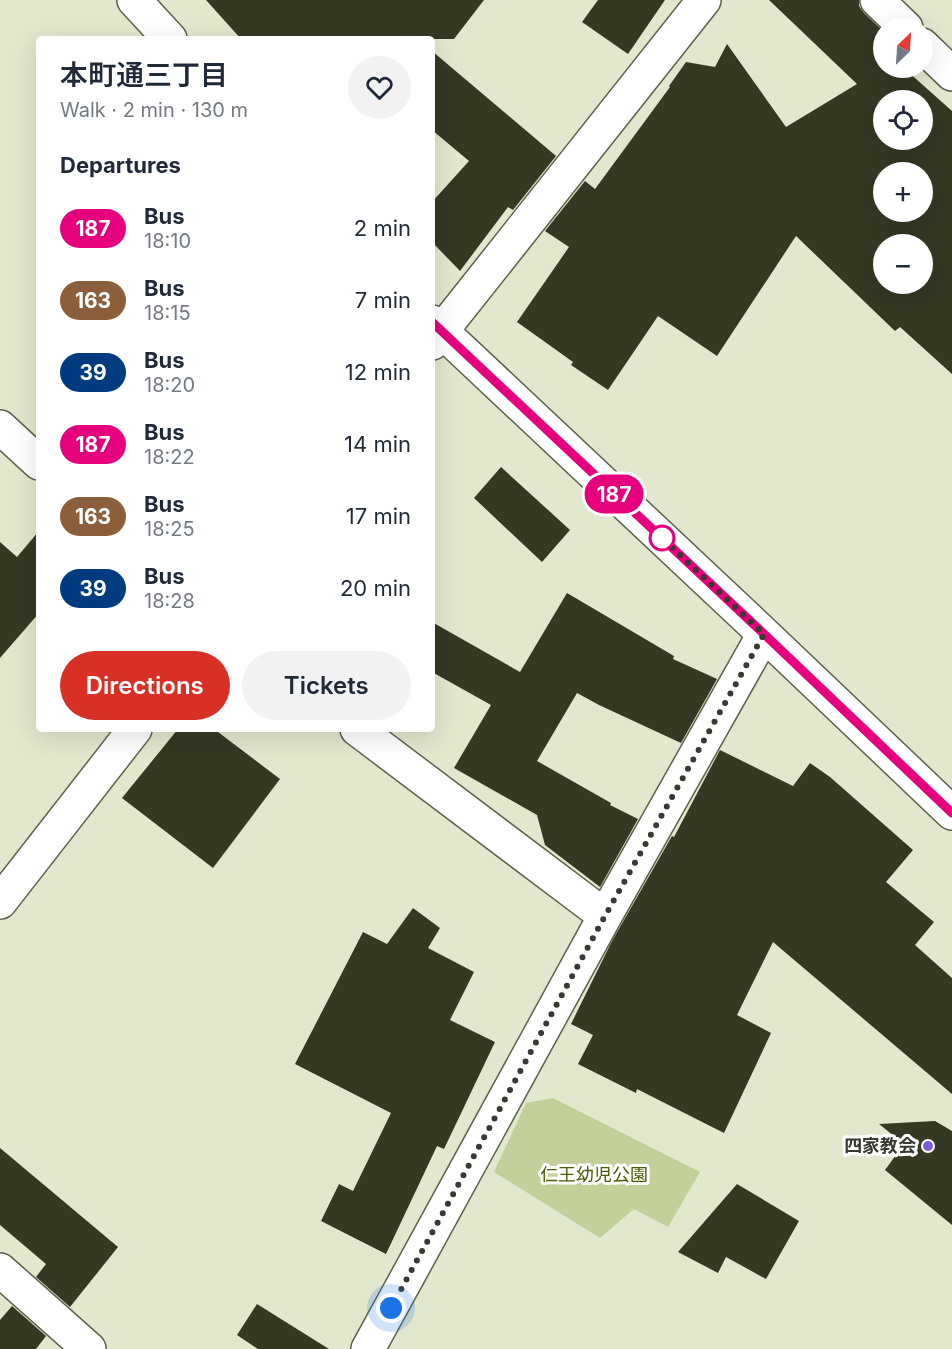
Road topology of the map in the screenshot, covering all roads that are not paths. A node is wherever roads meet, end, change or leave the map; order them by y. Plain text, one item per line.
1 (134, 0) edge
2 (704, 0) edge
3 (167, 36) edge
4 (933, 56) edge
5 (952, 74) edge
6 (435, 332) edge
7 (0, 428) edge
8 (36, 460) edge
9 (764, 634) junction
10 (133, 732) edge
11 (361, 732) edge
12 (952, 813) edge
13 (0, 902) edge
14 (605, 916) junction
15 (0, 1270) edge
16 (89, 1349) edge
17 (368, 1349) edge

1 - 3 street
2 - 6 street
4 - 5 street
6 - 9 street
7 - 8 street
9 - 12 street
9 - 14 street
10 - 13 street
11 - 14 street
14 - 17 street
15 - 16 street

